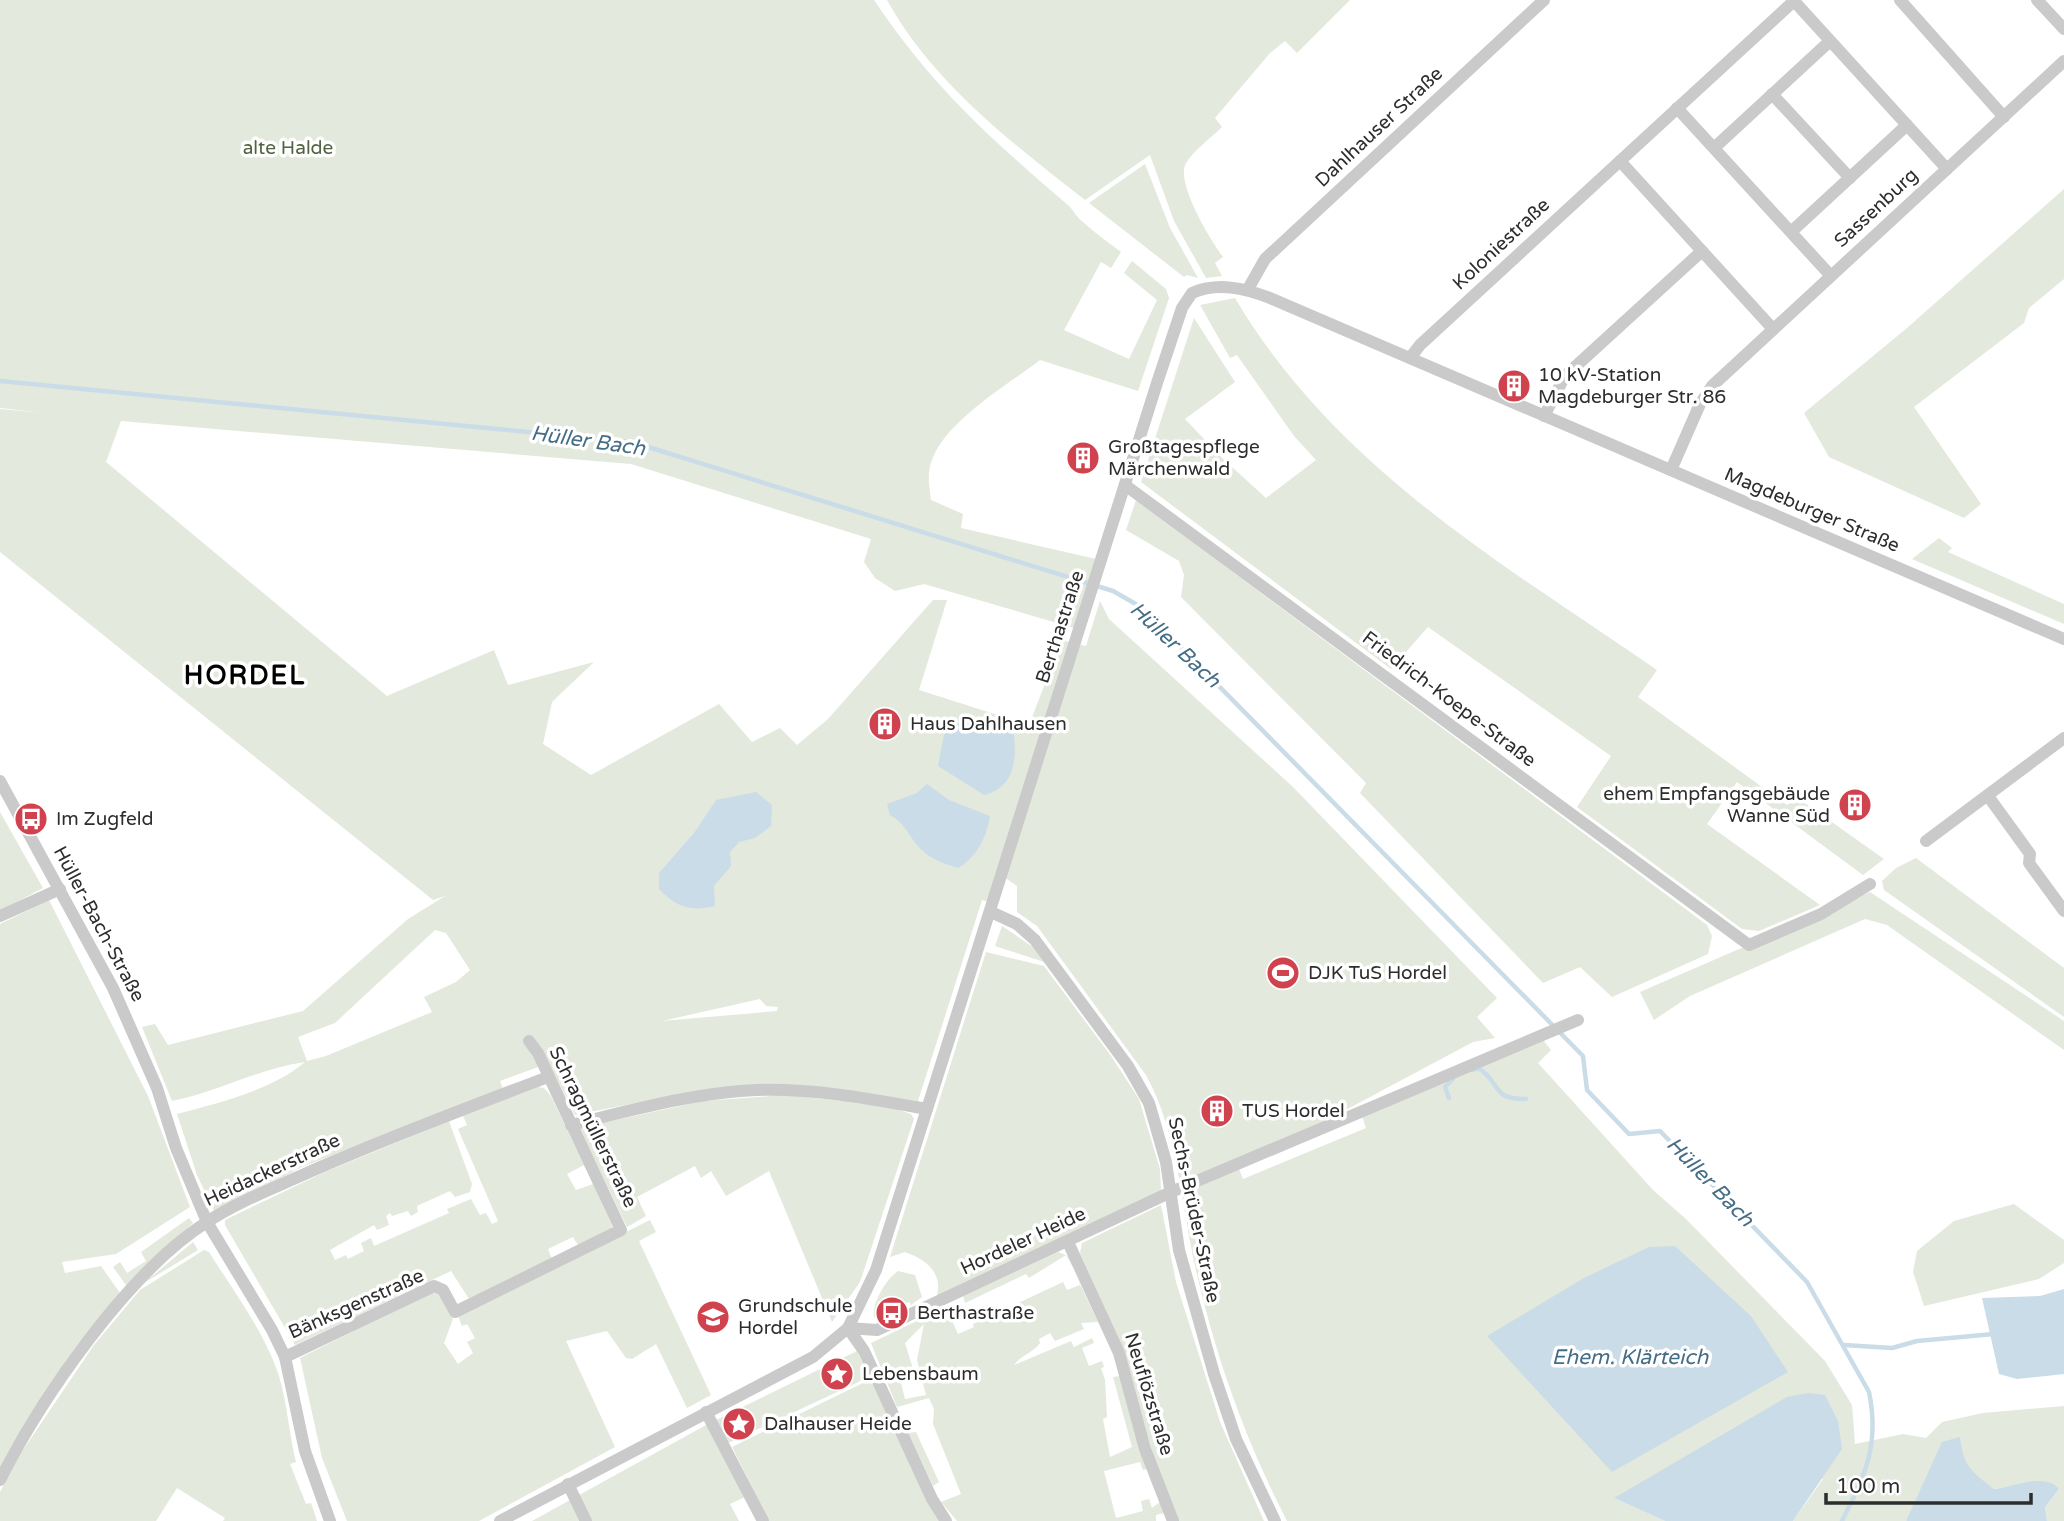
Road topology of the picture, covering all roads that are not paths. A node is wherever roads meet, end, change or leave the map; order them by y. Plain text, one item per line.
1 (1544, 0) edge
2 (1794, 0) edge
3 (1900, 0) edge
4 (2037, 0) edge
5 (2064, 29) edge
6 (1830, 41) junction
7 (2064, 61) edge
8 (1773, 94) junction
9 (1677, 108) junction
10 (2004, 117) junction
11 (1907, 125) junction
12 (1714, 148) junction
13 (1620, 161) junction
14 (1947, 169) junction
15 (1850, 177) junction
16 (1791, 232) junction
17 (1702, 251) junction
18 (1831, 276) junction
19 (1228, 287) joint
20 (1248, 289) junction
21 (1773, 329) junction
22 (1410, 358) junction
23 (1544, 416) junction
24 (1671, 470) junction
25 (1125, 485) junction
26 (2064, 639) edge
27 (2064, 738) edge
28 (0, 782) edge
29 (1988, 796) junction
30 (1926, 841) dead end
31 (1870, 884) dead end
32 (60, 889) junction
33 (2064, 911) edge
34 (992, 912) junction
35 (0, 916) edge
36 (1578, 1020) dead end
37 (529, 1041) dead end
38 (548, 1077) junction
39 (927, 1109) junction
40 (571, 1125) junction
41 (1171, 1192) junction
42 (206, 1222) junction
43 (621, 1230) joint
44 (1068, 1242) junction
45 (848, 1328) junction
46 (285, 1357) junction
47 (706, 1412) junction
48 (0, 1480) edge
49 (568, 1484) junction
50 (330, 1521) edge
51 (500, 1521) edge
52 (586, 1521) edge
53 (762, 1521) edge
54 (946, 1521) edge
55 (1173, 1521) edge
56 (1275, 1521) edge

1 - 20 street, Dahlhauser Straße
2 - 6 street, Koloniestraße
2 - 9 street, Koloniestraße
3 - 10 street
4 - 5 street
6 - 8 street
6 - 11 street, Sassenburg
7 - 10 street, Sassenburg
8 - 12 street
8 - 15 street
9 - 12 street
9 - 13 street, Koloniestraße
10 - 14 street, Sassenburg
11 - 14 street, Sassenburg
11 - 15 street, Sassenburg
12 - 16 street, Sassenburg
13 - 17 street
13 - 22 street, Koloniestraße
14 - 18 street, Sassenburg
15 - 16 street, Sassenburg
16 - 18 street, Sassenburg
17 - 21 street
17 - 23 street
18 - 21 street, Sassenburg
19 - 20 street, Magdeburger Straße
19 - 25 street, Berthastraße
20 - 22 street, Magdeburger Straße
21 - 24 street, Sassenburg
22 - 23 street, Magdeburger Straße
23 - 24 street, Magdeburger Straße
24 - 26 street, Magdeburger Straße
25 - 31 street, Friedrich-Koepe-Straße
25 - 34 street, Berthastraße
27 - 29 street
28 - 32 street, Hüller-Bach-Straße
29 - 30 street
29 - 33 street
32 - 35 street
32 - 42 street, Hüller-Bach-Straße
34 - 39 street, Berthastraße
34 - 41 street, Sechs-Brüder-Straße
36 - 41 street, Hordeler Heide
37 - 38 street, Schragmüllerstraße
38 - 40 street, Schragmüllerstraße
38 - 42 street, Heidackerstraße
39 - 40 street
39 - 45 street, Berthastraße
40 - 43 street, Schragmüllerstraße
41 - 44 street, Hordeler Heide
41 - 56 street, Sechs-Brüder-Straße
42 - 46 street, Hüller-Bach-Straße
42 - 48 street, Heidackerstraße
43 - 46 street, Bänksgenstraße
44 - 45 street, Hordeler Heide
44 - 55 street, Neuflözstraße
45 - 47 street
45 - 54 street
46 - 50 street, Hüller-Bach-Straße
47 - 49 street
47 - 53 street
49 - 51 street
49 - 52 street

